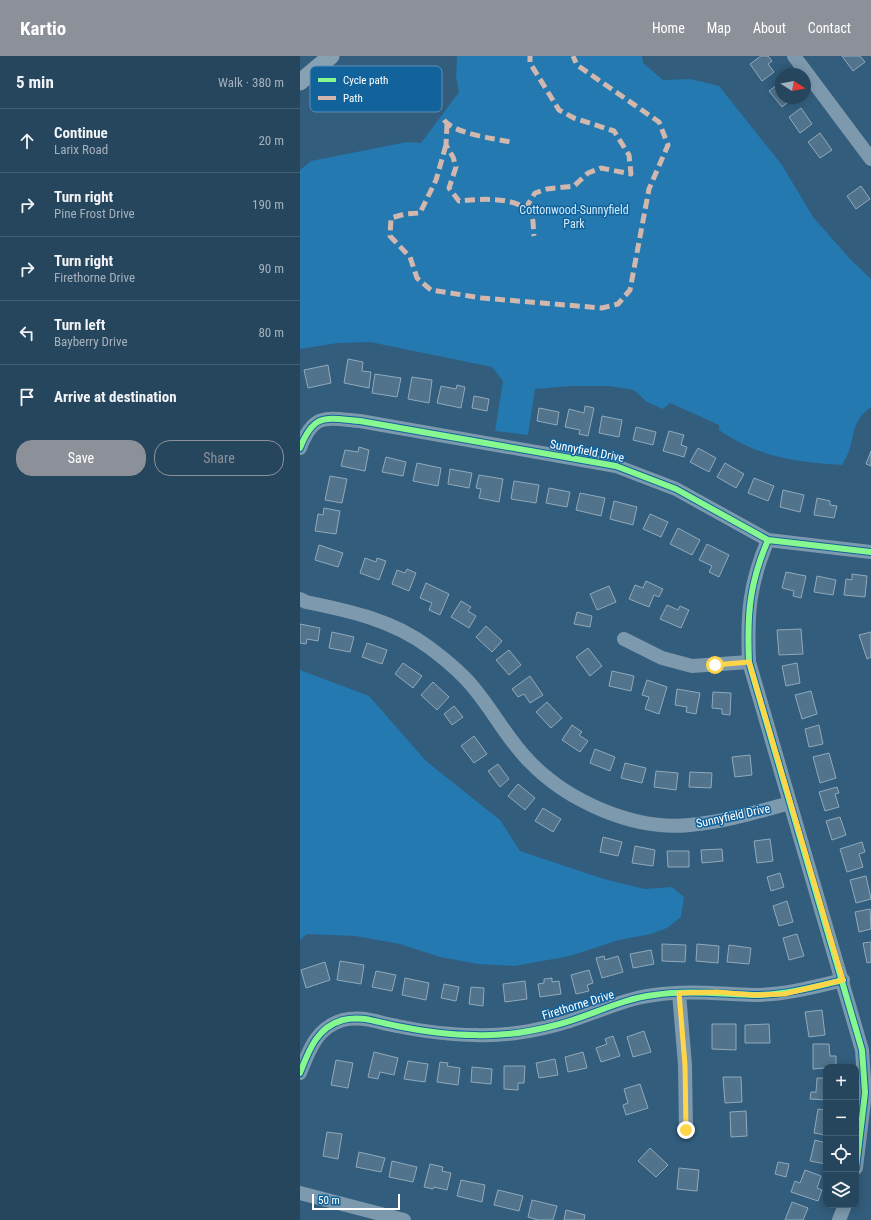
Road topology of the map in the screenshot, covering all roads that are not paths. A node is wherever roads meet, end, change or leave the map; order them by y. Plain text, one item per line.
1 (331, 56) edge
2 (794, 56) edge
3 (319, 66) edge
4 (310, 74) edge
5 (300, 82) edge
6 (871, 159) edge
7 (300, 448) edge
8 (768, 540) junction
9 (871, 552) edge
10 (300, 599) edge
11 (624, 639) dead end
12 (749, 662) junction
13 (790, 803) junction
14 (843, 980) junction
15 (679, 993) junction
16 (300, 1073) edge
17 (686, 1130) dead end
18 (859, 1143) edge
19 (300, 1193) edge
20 (844, 1208) edge
21 (404, 1220) edge
22 (838, 1220) edge

1 - 3 main road
2 - 6 street
4 - 5 main road
7 - 8 street, Sunnyfield Drive
8 - 9 street, Sunnyfield Drive
8 - 12 street
10 - 13 street, Sunnyfield Drive
11 - 12 street
12 - 13 street
13 - 14 street
14 - 15 street, Firethorne Drive
14 - 18 street
15 - 16 street, Firethorne Drive
15 - 17 street
19 - 21 street
20 - 22 street

